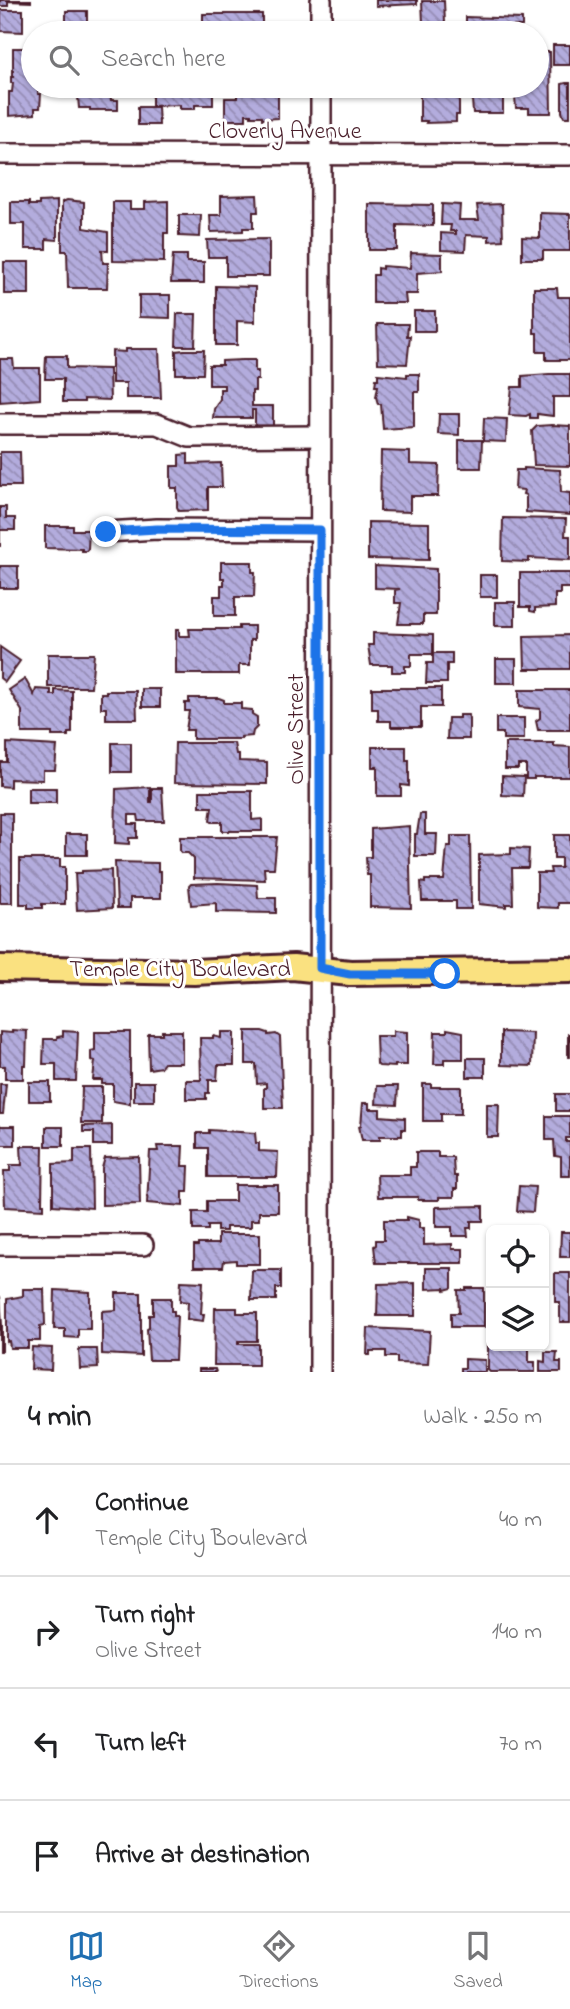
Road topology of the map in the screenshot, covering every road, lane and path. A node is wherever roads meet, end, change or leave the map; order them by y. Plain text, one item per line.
1 (321, 0) edge
2 (321, 21) edge
3 (321, 98) edge
4 (0, 154) edge
5 (321, 155) junction
6 (570, 155) edge
7 (0, 424) edge
8 (320, 436) junction
9 (320, 530) junction
10 (106, 532) dead end
11 (0, 968) edge
12 (320, 968) junction
13 (570, 970) edge
14 (0, 1245) edge
15 (143, 1245) dead end
16 (320, 1372) edge

1 - 2 street
3 - 5 street, Olive Street
4 - 5 street, Cloverly Avenue
5 - 6 street, Cloverly Avenue
5 - 8 street, Olive Street
7 - 8 street
8 - 9 street, Olive Street
9 - 10 street
9 - 12 street, Olive Street
11 - 12 main road, Temple City Boulevard
12 - 13 main road, Temple City Boulevard
12 - 16 street, Olive Street
14 - 15 street

